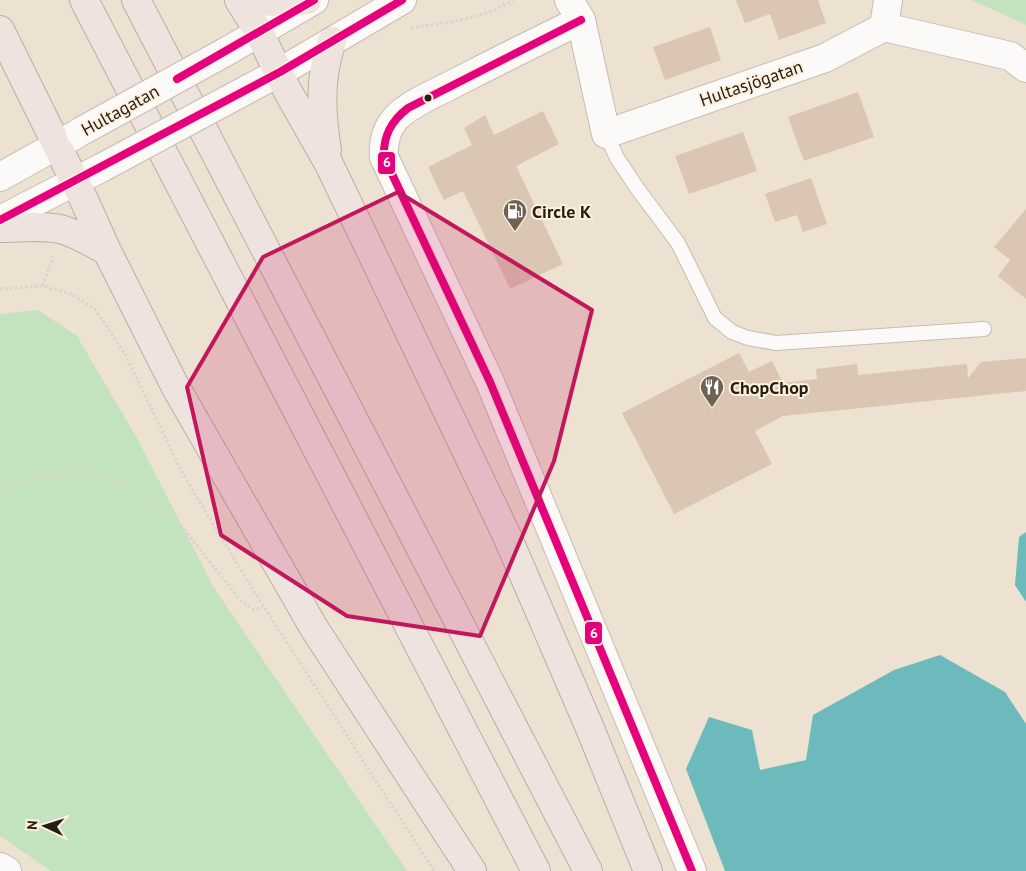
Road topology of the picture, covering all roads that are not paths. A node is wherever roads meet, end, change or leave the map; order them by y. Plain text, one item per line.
1 (84, 0) edge
2 (136, 0) edge
3 (239, 0) edge
4 (264, 0) edge
5 (307, 0) edge
6 (314, 0) edge
7 (402, 0) edge
8 (888, 0) edge
9 (575, 10) edge
10 (884, 27) junction
11 (1, 31) edge
12 (259, 32) junction
13 (332, 41) junction
14 (1026, 68) edge
15 (280, 72) junction
16 (0, 77) edge
17 (606, 134) junction
18 (57, 145) junction
19 (329, 164) junction
20 (0, 177) edge
21 (75, 182) junction
22 (0, 220) edge
23 (0, 228) edge
24 (107, 251) junction
25 (984, 329) dead end
26 (0, 867) edge
27 (7, 871) edge
28 (472, 871) edge
29 (536, 871) edge
30 (588, 871) edge
31 (648, 871) edge
32 (692, 871) edge

1 - 29 highway
2 - 30 highway
3 - 12 highway
4 - 5 highway
6 - 12 street, Hultagatan
7 - 13 street
8 - 10 street
9 - 17 street
9 - 32 street
10 - 14 street
10 - 17 street, Hultasjögatan
11 - 16 highway
11 - 18 highway
12 - 15 highway
12 - 18 street, Hultagatan, bridge
13 - 15 street
13 - 19 highway
15 - 19 highway
15 - 21 street, bridge
17 - 25 lane
18 - 20 street, Hultagatan
18 - 21 highway
19 - 31 highway
21 - 22 street
21 - 24 highway
23 - 24 highway
24 - 28 highway
26 - 27 street

